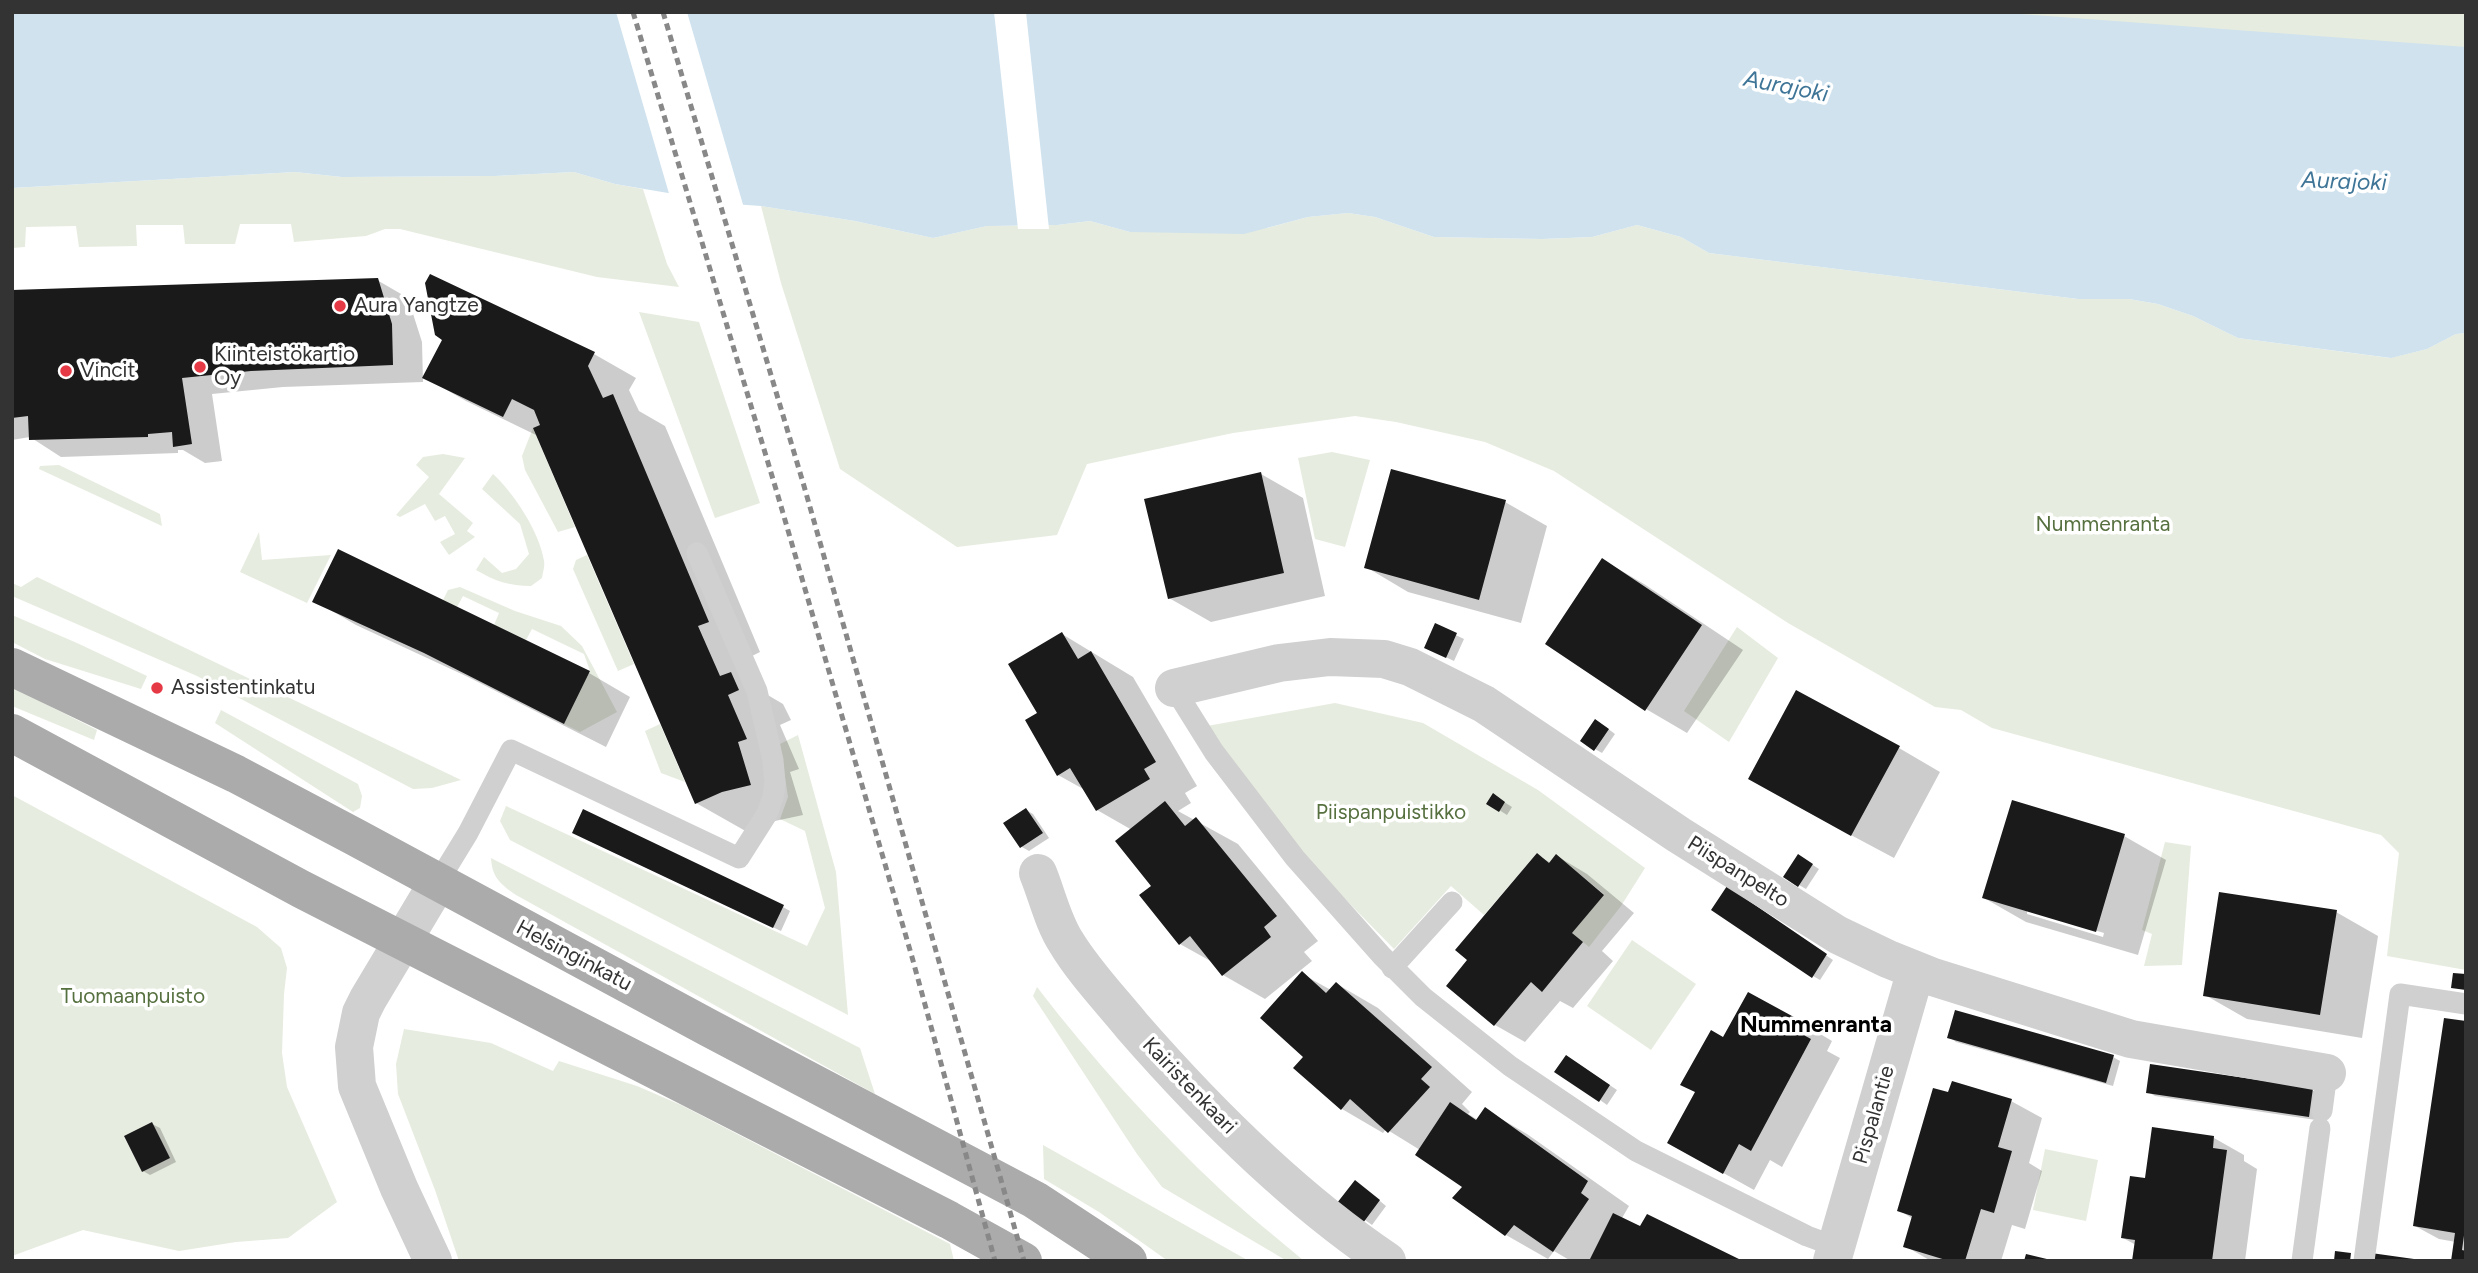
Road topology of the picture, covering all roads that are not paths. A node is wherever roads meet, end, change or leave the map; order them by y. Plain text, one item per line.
1 (697, 553) dead end
2 (12, 667) edge
3 (1174, 688) joint
4 (12, 733) edge
5 (1038, 873) dead end
6 (438, 882) junction
7 (1452, 902) dead end
8 (402, 940) junction
9 (1392, 968) junction
10 (1916, 970) junction
11 (2466, 1004) edge
12 (2327, 1073) joint
13 (1835, 1254) edge
14 (433, 1261) edge
15 (1023, 1261) edge
16 (1128, 1261) edge
17 (1387, 1261) edge
18 (2302, 1261) edge
19 (2364, 1261) edge

1 - 6 lane
2 - 6 main road, Helsinginkatu
3 - 9 lane
3 - 10 street, Piispanpelto
4 - 8 main road
5 - 17 street, Kairistenkaari
6 - 8 street
6 - 16 main road, Helsinginkatu
7 - 9 lane
8 - 14 street
8 - 15 main road
9 - 13 lane
10 - 12 street, Piispanpelto
10 - 13 street, Pispalantie
11 - 19 lane
12 - 18 lane

